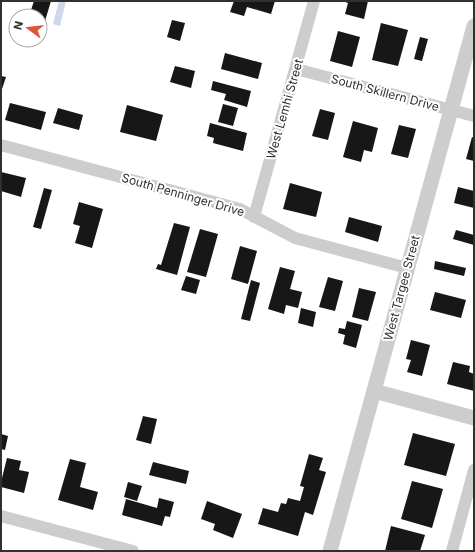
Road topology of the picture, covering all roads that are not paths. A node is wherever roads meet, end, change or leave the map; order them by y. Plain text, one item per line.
1 (314, 1) edge
2 (474, 26) edge
3 (296, 69) junction
4 (450, 110) junction
5 (474, 116) edge
6 (1, 145) edge
7 (254, 217) junction
8 (407, 268) junction
9 (374, 391) junction
10 (474, 418) edge
11 (474, 470) edge
12 (1, 516) edge
13 (133, 551) edge
14 (330, 551) edge
15 (452, 551) edge

1 - 3 street, West Lemhi Street
2 - 4 street, West Targee Street
3 - 4 street, South Skillern Drive
3 - 7 street, West Lemhi Street
4 - 5 street, South Skillern Drive
4 - 8 street, West Targee Street
6 - 7 street, South Penninger Drive
7 - 8 street, South Penninger Drive
8 - 9 street, West Targee Street
9 - 10 street
9 - 14 street, West Targee Street
11 - 15 street
12 - 13 street

